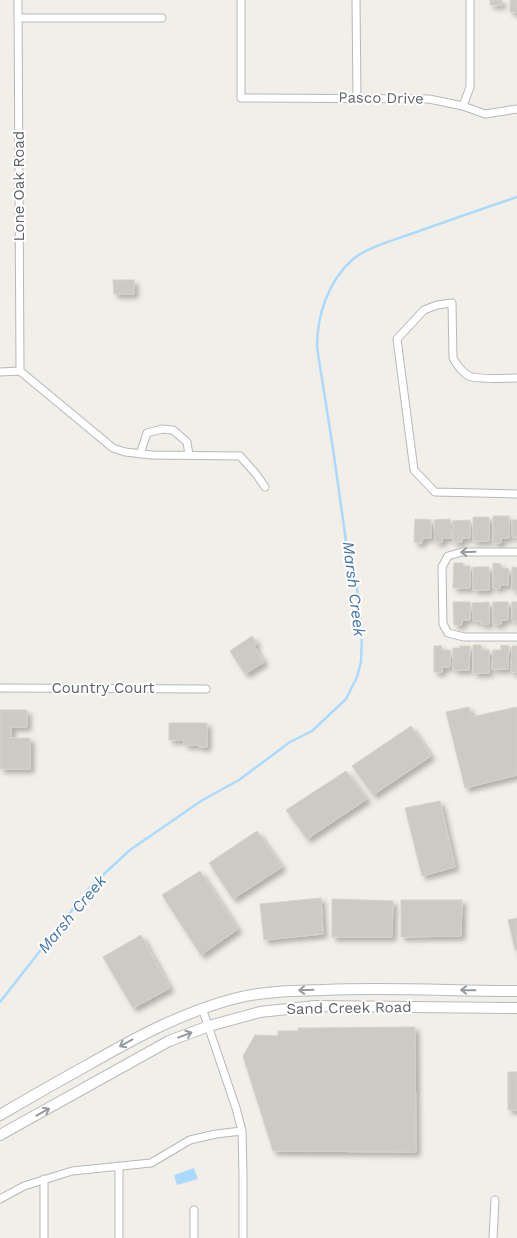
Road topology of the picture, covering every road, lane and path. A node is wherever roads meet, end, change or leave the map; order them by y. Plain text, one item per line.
1 (18, 0) edge
2 (242, 0) edge
3 (356, 0) edge
4 (470, 0) edge
5 (18, 18) junction
6 (162, 18) dead end
7 (357, 98) junction
8 (463, 106) junction
9 (517, 109) edge
10 (20, 371) junction
11 (0, 372) edge
12 (517, 378) edge
13 (140, 454) junction
14 (189, 455) junction
15 (265, 488) dead end
16 (517, 494) edge
17 (517, 552) edge
18 (517, 637) edge
19 (0, 688) edge
20 (206, 689) dead end
21 (517, 991) edge
22 (202, 1008) junction
23 (517, 1008) edge
24 (209, 1026) junction
25 (0, 1114) edge
26 (242, 1130) junction
27 (0, 1136) edge
28 (119, 1166) junction
29 (44, 1179) junction
30 (0, 1199) edge
31 (495, 1200) dead end
32 (194, 1210) dead end
33 (44, 1238) edge
34 (119, 1238) edge
35 (194, 1238) edge
36 (243, 1238) edge
37 (493, 1238) edge

1 - 5 street, Lone Oak Road
2 - 7 street, Pasco Drive
3 - 7 street
4 - 8 street
5 - 6 street
5 - 10 street, Lone Oak Road
7 - 8 street, Pasco Drive
8 - 9 street, Pasco Drive
10 - 11 street
10 - 13 street
12 - 16 street
13 - 14 street
13 - 14 street
14 - 15 street
17 -> 18 street
19 - 20 street, Country Court
21 -> 22 main road, Sand Creek Road
22 - 24 street
22 -> 25 main road, Sand Creek Road
23 - 24 main road, Sand Creek Road
24 - 26 street
27 -> 24 main road, Sand Creek Road
26 - 28 street
26 - 36 street
28 - 29 street
28 - 34 street
29 - 30 street
29 - 33 street
31 - 37 street
32 - 35 street

